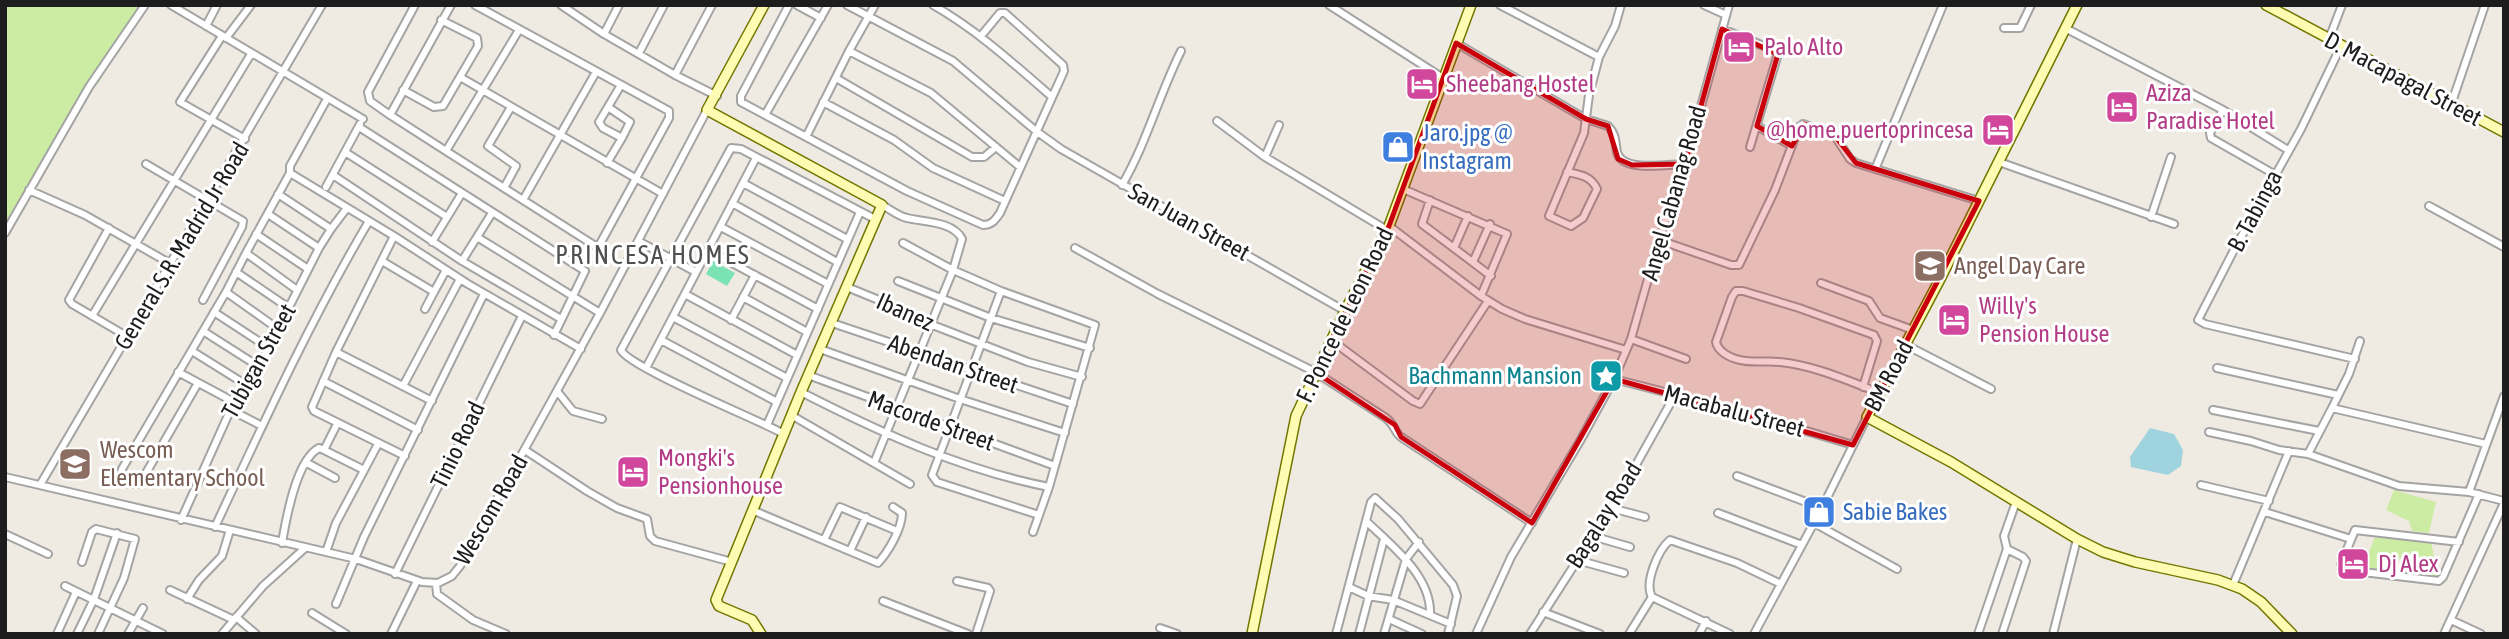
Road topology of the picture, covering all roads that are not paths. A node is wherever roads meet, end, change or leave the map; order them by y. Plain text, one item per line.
1 (145, 5) edge
2 (171, 5) edge
3 (217, 5) edge
4 (251, 5) edge
5 (322, 5) edge
6 (415, 5) edge
7 (450, 5) edge
8 (475, 5) edge
9 (561, 5) edge
10 (619, 5) edge
11 (664, 5) edge
12 (712, 5) edge
13 (764, 5) edge
14 (789, 5) edge
15 (797, 5) edge
16 (828, 5) edge
17 (847, 5) edge
18 (875, 5) edge
19 (933, 5) edge
20 (1329, 5) edge
21 (1471, 5) edge
22 (1500, 5) edge
23 (1621, 5) edge
24 (1704, 5) edge
25 (1729, 5) edge
26 (1944, 5) edge
27 (2031, 5) edge
28 (2077, 5) edge
29 (2266, 5) edge
30 (2342, 5) edge
31 (2485, 5) edge
32 (944, 8) edge
33 (1726, 15) junction
34 (868, 16) junction
35 (821, 18) junction
36 (441, 20) junction
37 (206, 26) junction
38 (2004, 27) dead end
39 (2065, 28) junction
40 (519, 30) junction
41 (1721, 30) junction
42 (604, 34) junction
43 (981, 36) junction
44 (224, 37) junction
45 (2329, 40) junction
46 (1456, 43) junction
47 (2341, 46) junction
48 (849, 51) junction
49 (1181, 51) dead end
50 (639, 53) junction
51 (251, 54) junction
52 (1599, 57) junction
53 (596, 72) junction
54 (283, 73) junction
55 (675, 75) junction
56 (460, 77) junction
57 (836, 78) junction
58 (1443, 78) junction
59 (621, 85) junction
60 (403, 90) junction
61 (483, 91) junction
62 (717, 96) junction
63 (1052, 97) junction
64 (327, 99) junction
65 (824, 102) junction
66 (2451, 105) junction
67 (511, 107) junction
68 (608, 107) junction
69 (707, 110) junction
70 (2223, 110) junction
71 (390, 115) junction
72 (765, 115) junction
73 (212, 120) junction
74 (1586, 120) junction
75 (1217, 121) dead end
76 (1279, 125) dead end
77 (1757, 126) junction
78 (359, 127) junction
79 (1036, 131) junction
80 (2504, 132) edge
81 (807, 135) junction
82 (560, 136) junction
83 (622, 138) junction
84 (245, 139) junction
85 (1792, 146) junction
86 (996, 147) junction
87 (1751, 148) dead end
88 (2288, 150) junction
89 (446, 151) junction
90 (345, 152) junction
91 (1265, 157) junction
92 (2171, 157) dead end
93 (756, 158) junction
94 (1999, 162) junction
95 (607, 163) junction
96 (146, 164) dead end
97 (1685, 164) junction
98 (1020, 167) junction
99 (1876, 167) junction
100 (1567, 172) junction
101 (290, 173) junction
102 (2274, 174) junction
103 (333, 175) junction
104 (174, 180) junction
105 (636, 180) junction
106 (743, 183) junction
107 (1122, 185) junction
108 (326, 187) dead end
109 (504, 188) junction
110 (1403, 189) junction
111 (29, 190) junction
112 (462, 193) junction
113 (278, 194) junction
114 (663, 194) junction
115 (209, 200) junction
116 (523, 200) junction
117 (1430, 200) junction
118 (1005, 201) junction
119 (1979, 201) junction
120 (732, 203) junction
121 (882, 205) junction
122 (2429, 206) dead end
123 (347, 208) junction
124 (860, 212) junction
125 (492, 213) junction
126 (268, 214) junction
127 (1468, 216) junction
128 (447, 217) junction
129 (871, 217) dead end
130 (2151, 217) junction
131 (369, 221) junction
132 (1490, 224) junction
133 (2174, 224) dead end
134 (721, 227) junction
135 (109, 228) junction
136 (1388, 228) junction
137 (331, 229) junction
138 (5, 233) edge
139 (256, 234) junction
140 (394, 236) junction
141 (477, 237) junction
142 (847, 239) junction
143 (1659, 240) junction
144 (638, 241) junction
145 (432, 242) junction
146 (137, 243) junction
147 (903, 243) dead end
148 (2504, 247) edge
149 (319, 248) junction
150 (1075, 248) dead end
151 (1454, 248) junction
152 (708, 250) junction
153 (246, 253) junction
154 (670, 258) junction
155 (382, 261) junction
156 (462, 261) junction
157 (837, 262) junction
158 (1473, 262) junction
159 (171, 264) junction
160 (308, 269) junction
161 (446, 270) junction
162 (953, 270) junction
163 (236, 272) junction
164 (696, 272) junction
165 (755, 275) junction
166 (1491, 276) junction
167 (460, 279) junction
168 (898, 281) dead end
169 (1821, 283) dead end
170 (828, 284) junction
171 (847, 287) junction
172 (298, 290) junction
173 (1001, 291) junction
174 (226, 292) junction
175 (434, 292) junction
176 (484, 294) junction
177 (685, 294) junction
178 (573, 295) junction
179 (1481, 296) junction
180 (743, 297) junction
181 (940, 298) junction
182 (203, 300) dead end
183 (1489, 302) junction
184 (289, 308) junction
185 (425, 309) dead end
186 (818, 309) junction
187 (1345, 311) junction
188 (214, 312) junction
189 (600, 313) junction
190 (92, 316) junction
191 (522, 316) junction
192 (673, 317) junction
193 (991, 318) junction
194 (561, 319) junction
195 (731, 320) junction
196 (832, 323) junction
197 (930, 324) junction
198 (278, 329) junction
199 (1913, 330) junction
200 (203, 331) junction
201 (807, 332) junction
202 (554, 335) junction
203 (128, 337) junction
204 (1631, 339) junction
205 (661, 340) junction
206 (1331, 340) junction
207 (2360, 341) dead end
208 (981, 343) junction
209 (1906, 345) junction
210 (269, 348) junction
211 (1090, 348) junction
212 (581, 349) junction
213 (820, 349) junction
214 (1626, 350) junction
215 (192, 351) junction
216 (336, 352) junction
217 (919, 353) junction
218 (797, 355) junction
219 (1686, 359) dead end
220 (2355, 359) junction
221 (258, 366) junction
222 (646, 368) junction
223 (2217, 368) dead end
224 (971, 370) junction
225 (178, 372) junction
226 (1315, 372) junction
227 (808, 375) junction
228 (1082, 376) junction
229 (787, 378) junction
230 (1614, 379) junction
231 (323, 381) junction
232 (909, 381) junction
233 (198, 383) junction
234 (248, 386) junction
235 (403, 386) junction
236 (1863, 387) junction
237 (1991, 389) dead end
238 (557, 391) junction
239 (801, 392) junction
240 (1880, 393) junction
241 (1675, 395) junction
242 (2339, 396) junction
243 (2504, 396) edge
244 (960, 400) junction
245 (432, 401) junction
246 (234, 402) junction
247 (777, 402) junction
248 (1073, 404) junction
249 (897, 408) junction
250 (2332, 408) junction
251 (231, 410) junction
252 (2213, 411) dead end
253 (792, 415) junction
254 (1867, 416) junction
255 (602, 419) dead end
256 (337, 424) junction
257 (767, 425) junction
258 (262, 426) junction
259 (950, 428) junction
260 (418, 430) junction
261 (2319, 431) junction
262 (780, 432) dead end
263 (2209, 432) dead end
264 (1065, 433) junction
265 (887, 434) junction
266 (378, 444) junction
267 (2486, 444) junction
268 (1853, 445) junction
269 (324, 450) junction
270 (525, 450) junction
271 (2289, 451) junction
272 (940, 454) junction
273 (2308, 454) junction
274 (405, 456) junction
275 (307, 463) junction
276 (874, 463) junction
277 (1055, 466) junction
278 (364, 470) junction
279 (1737, 476) dead end
280 (5, 477) edge
281 (335, 478) dead end
282 (910, 484) dead end
283 (40, 485) junction
284 (2201, 485) dead end
285 (1049, 487) junction
286 (2469, 492) junction
287 (2479, 495) junction
288 (2269, 500) junction
289 (2016, 502) junction
290 (2504, 502) edge
291 (893, 507) dead end
292 (1611, 508) junction
293 (1822, 508) junction
294 (752, 510) junction
295 (2265, 512) junction
296 (1718, 513) dead end
297 (1039, 515) junction
298 (866, 517) junction
299 (1645, 517) dead end
300 (181, 520) junction
301 (1366, 521) junction
302 (1532, 523) junction
303 (1814, 523) junction
304 (215, 527) junction
305 (230, 530) junction
306 (897, 531) junction
307 (1032, 532) dead end
308 (117, 533) junction
309 (5, 534) edge
310 (1592, 536) junction
311 (1384, 539) junction
312 (2351, 539) junction
313 (824, 540) junction
314 (2077, 540) junction
315 (1419, 542) junction
316 (2459, 542) junction
317 (282, 543) junction
318 (1802, 545) junction
319 (1630, 547) dead end
320 (305, 548) junction
321 (2007, 549) junction
322 (849, 551) junction
323 (326, 552) junction
324 (48, 554) dead end
325 (356, 559) junction
326 (1406, 559) junction
327 (1577, 560) junction
328 (82, 562) dead end
329 (732, 562) junction
330 (1898, 569) dead end
331 (1624, 573) dead end
332 (395, 574) junction
333 (416, 581) junction
334 (957, 581) dead end
335 (436, 583) junction
336 (1781, 584) junction
337 (2233, 585) junction
338 (65, 586) dead end
339 (1349, 587) junction
340 (170, 590) dead end
341 (76, 592) junction
342 (1368, 596) junction
343 (1652, 597) junction
344 (187, 598) junction
345 (94, 599) junction
346 (1394, 600) junction
347 (883, 601) dead end
348 (337, 604) dead end
349 (110, 607) junction
350 (143, 608) dead end
351 (1543, 612) junction
352 (312, 613) dead end
353 (1430, 615) junction
354 (235, 619) junction
355 (1389, 620) junction
356 (2451, 620) junction
357 (135, 621) junction
358 (1706, 621) junction
359 (1451, 624) junction
360 (1160, 628) dead end
361 (57, 634) edge
362 (77, 634) edge
363 (98, 634) edge
364 (128, 634) edge
365 (163, 634) edge
366 (222, 634) edge
367 (256, 634) edge
368 (346, 634) edge
369 (391, 634) edge
370 (506, 634) edge
371 (761, 634) edge
372 (968, 634) edge
373 (976, 634) edge
374 (1177, 634) edge
375 (1252, 634) edge
376 (1336, 634) edge
377 (1359, 634) edge
378 (1384, 634) edge
379 (1422, 634) edge
380 (1448, 634) edge
381 (1476, 634) edge
382 (1531, 634) edge
383 (1600, 634) edge
384 (1629, 634) edge
385 (1699, 634) edge
386 (1730, 634) edge
387 (1754, 634) edge
388 (1978, 634) edge
389 (2002, 634) edge
390 (2053, 634) edge
391 (2292, 634) edge
392 (2444, 634) edge
393 (2481, 634) edge

1 - 111 street
2 - 37 street
3 - 37 street
4 - 44 street
5 - 54 street, General S.R. Madrid Jr Road
6 - 71 street
7 - 36 street
8 - 40 street
9 - 42 street
10 - 42 street
11 - 50 street
12 - 55 street
13 - 62 street
14 - 72 street
15 - 35 street
16 - 35 street
17 - 34 street, San Juan Street
18 - 34 street
19 - 32 street
20 - 58 street
21 - 46 street, F. Ponce de Leon Road
22 - 52 street
23 - 52 street
24 - 33 street
25 - 33 street, Angel Cabanag Road
26 - 99 street
27 - 38 street
28 - 39 street, BM Road
29 - 45 street, D. Macapagal Street
30 - 45 street
31 - 66 street
32 - 43 street
33 - 41 street, Angel Cabanag Road
34 - 48 street
34 - 79 street, San Juan Street
35 - 72 street
36 - 56 street
36 - 60 street
37 - 44 street
39 - 70 street
39 - 94 street, BM Road
40 - 53 street
40 - 61 street
41 - 77 street
41 - 97 street, Angel Cabanag Road
42 - 50 street
43 - 63 street
43 - 63 street
44 - 51 street
44 - 73 street
45 - 47 street, D. Macapagal Street
46 - 58 street, F. Ponce de Leon Road
46 - 74 street
47 - 66 street, D. Macapagal Street
47 - 88 street, B. Tabinga
48 - 57 street
48 - 86 street
49 - 107 street
50 - 55 street
51 - 54 street
51 - 73 street
52 - 74 street
53 - 59 street
53 - 82 street
54 - 64 street
54 - 84 street, General S.R. Madrid Jr Road
55 - 62 street
56 - 60 street
56 - 61 street
57 - 65 street
57 - 86 street
58 - 110 street, F. Ponce de Leon Road
59 - 68 street
59 - 105 street
60 - 71 street
61 - 67 street
61 - 89 street
62 - 69 street
63 - 79 street
64 - 78 street
64 - 101 street
65 - 81 street
65 - 118 street
66 - 80 street, D. Macapagal Street
67 - 82 street
67 - 109 street
68 - 83 street
68 - 83 street
69 - 114 street, Wescom Road
69 - 121 street
70 - 88 street
70 - 102 street
71 - 89 street
72 - 81 street
73 - 84 street
73 - 104 street
74 - 97 street
74 - 100 street
75 - 91 street
76 - 91 street
77 - 85 street
77 - 87 street
78 - 90 street
78 - 112 street
79 - 98 street
79 - 107 street, San Juan Street
81 - 118 street
82 - 95 street
82 - 116 street
83 - 95 street
84 - 115 street, General S.R. Madrid Jr Road
85 - 99 street
85 - 143 street
86 - 98 street
88 - 102 street, B. Tabinga
89 - 109 street
90 - 103 street
90 - 128 street
91 - 136 street
92 - 130 street
93 - 106 street
93 - 124 street
93 - 154 street
94 - 119 street, BM Road
94 - 130 street
95 - 105 street
96 - 104 street
97 - 143 street, Angel Cabanag Road
98 - 118 street
99 - 119 street
100 - 100 street
101 - 113 street
101 - 123 street
102 - 220 street, B. Tabinga
103 - 108 street
103 - 145 street
104 - 115 street
104 - 146 street
105 - 114 street
105 - 116 street
106 - 120 street
106 - 142 street
107 - 187 street, San Juan Street
109 - 116 street
110 - 117 street
110 - 136 street, F. Ponce de Leon Road
111 - 135 street
111 - 138 street
112 - 125 street
112 - 128 street
113 - 126 street
113 - 137 street
114 - 144 street, Wescom Road
115 - 159 street, General S.R. Madrid Jr Road
115 - 182 street
117 - 127 street
117 - 151 street
119 - 199 street, BM Road
120 - 134 street
120 - 157 street
121 - 162 street
121 - 171 street
122 - 148 street
123 - 131 street
123 - 137 street, Tubigan Street
124 - 129 street
124 - 142 street
125 - 141 street
125 - 178 street
126 - 139 street
126 - 149 street
127 - 132 street
127 - 151 street
128 - 145 street
130 - 133 street
131 - 140 street
131 - 258 street
132 - 158 street
132 - 166 street
134 - 152 street
134 - 170 street
135 - 146 street
135 - 190 street
136 - 179 street
136 - 187 street, F. Ponce de Leon Road
137 - 149 street, Tubigan Street
139 - 153 street
139 - 160 street
140 - 155 street
140 - 161 street
141 - 156 street
141 - 178 street
142 - 157 street
143 - 204 street, Angel Cabanag Road
144 - 154 street
144 - 189 street, Wescom Road
145 - 156 street
146 - 159 street
146 - 190 street
147 - 162 street
149 - 160 street, Tubigan Street
150 - 226 street
151 - 158 street
152 - 164 street
152 - 165 street
153 - 163 street
153 - 172 street
154 - 164 street
154 - 222 street
155 - 175 street
155 - 216 street
156 - 194 street
157 - 170 street
158 - 166 street
159 - 203 street, General S.R. Madrid Jr Road
160 - 172 street, Tubigan Street
161 - 167 street
161 - 175 street
162 - 173 street
162 - 181 street
163 - 174 street
163 - 184 street
164 - 177 street
165 - 180 street
165 - 186 street
166 - 179 street
167 - 176 street
167 - 235 street
168 - 181 street
169 - 199 street
170 - 186 street
171 - 196 street
171 - 197 street, Ibanez
172 - 184 street, Tubigan Street
173 - 193 street
173 - 211 street
174 - 188 street
174 - 198 street
175 - 185 street
176 - 191 street
176 - 245 street
177 - 192 street
177 - 195 street
178 - 189 street
178 - 194 street
179 - 183 street
180 - 195 street
180 - 201 street
181 - 193 street
181 - 197 street
183 - 206 street
183 - 214 street
184 - 198 street, Tubigan Street
186 - 201 street
187 - 206 street, F. Ponce de Leon Road
188 - 200 street
188 - 210 street
189 - 212 street, Wescom Road
190 - 203 street
191 - 202 street
191 - 332 street, Tinio Road
192 - 205 street
192 - 229 street
193 - 208 street
193 - 211 street
194 - 202 street
195 - 218 street
196 - 213 street
196 - 217 street, Abendan Street
197 - 208 street, Ibanez
197 - 217 street
198 - 210 street, Tubigan Street
199 - 209 street, BM Road
200 - 215 street
200 - 221 street
201 - 218 street
202 - 212 street
203 - 283 street, General S.R. Madrid Jr Road
204 - 214 street, Angel Cabanag Road
204 - 219 street
205 - 222 street
205 - 247 street
206 - 226 street, F. Ponce de Leon Road
207 - 220 street
208 - 224 street
208 - 228 street, Ibanez
209 - 237 street
209 - 240 street, BM Road
210 - 221 street, Tubigan Street
211 - 228 street
212 - 238 street, Wescom Road
213 - 227 street
213 - 232 street
214 - 230 street, Angel Cabanag Road
215 - 225 street
215 - 234 street
216 - 231 street
216 - 235 street
217 - 224 street, Abendan Street
217 - 232 street
218 - 229 street
220 - 242 street
221 - 234 street, Tubigan Street
222 - 257 street
223 - 242 street
224 - 244 street
224 - 248 street, Abendan Street
225 - 233 street
225 - 233 street
226 - 302 street
226 - 375 street, F. Ponce de Leon Road
227 - 239 street
227 - 249 street, Macorde Street
228 - 248 street
229 - 247 street
230 - 241 street, Macabalu Street
230 - 302 street, Angel Cabanag Road
231 - 256 street
231 - 260 street
232 - 244 street
232 - 249 street
233 - 246 street
234 - 246 street, Tubigan Street
235 - 245 street
236 - 236 street
236 - 240 street
238 - 255 street
238 - 270 street, Wescom Road
239 - 253 street
239 - 265 street
240 - 254 street, BM Road
241 - 268 street, Macabalu Street
241 - 292 street, Bagalay Road
242 - 250 street
243 - 267 street
244 - 259 street
244 - 264 street
245 - 260 street
246 - 251 street, Tubigan Street
247 - 257 street
248 - 264 street
249 - 259 street, Macorde Street
249 - 265 street
250 - 261 street
250 - 267 street
251 - 258 street
251 - 300 street, Tubigan Street
252 - 261 street
253 - 276 street
253 - 294 street
254 - 268 street, BM Road
254 - 289 street
256 - 266 street
256 - 269 street
257 - 262 street
258 - 304 street
259 - 272 street
259 - 277 street, Macorde Street
260 - 274 street
261 - 273 street
263 - 271 street
264 - 277 street
265 - 272 street
265 - 276 street
266 - 274 street
266 - 278 street
267 - 286 street
268 - 293 street, BM Road
269 - 275 street
269 - 278 street
270 - 329 street
270 - 335 street, Wescom Road
271 - 273 street
271 - 288 street
272 - 285 street
272 - 297 street
273 - 286 street
274 - 325 street
275 - 281 street
275 - 317 street
276 - 282 street
277 - 285 street
278 - 323 street
279 - 293 street
280 - 283 street, Wescom Road
283 - 300 street, Wescom Road
284 - 288 street
285 - 297 street
286 - 287 street
287 - 290 street
287 - 316 street
288 - 295 street
289 - 314 street
289 - 321 street
290 - 356 street
291 - 306 street
292 - 299 street
292 - 310 street, Bagalay Road
293 - 303 street, BM Road
294 - 313 street
294 - 329 street
295 - 312 street
295 - 337 street
296 - 318 street
297 - 307 street
298 - 306 street
298 - 313 street
298 - 322 street
300 - 304 street, Wescom Road
301 - 311 street
301 - 315 street
301 - 339 street
302 - 381 street, Angel Cabanag Road
303 - 318 street, BM Road
303 - 330 street
304 - 305 street, Wescom Road
305 - 317 street, Wescom Road
305 - 344 street
306 - 322 street
308 - 328 street
308 - 345 street
308 - 349 street
309 - 324 street
310 - 319 street
310 - 327 street, Bagalay Road
311 - 326 street
311 - 342 street
312 - 316 street
312 - 316 street
313 - 322 street
314 - 337 street
314 - 390 street
315 - 326 street
315 - 359 street
317 - 320 street, Wescom Road
318 - 336 street, BM Road
320 - 323 street, Wescom Road
320 - 354 street
321 - 388 street
321 - 389 street
323 - 325 street, Wescom Road
325 - 332 street, Wescom Road
325 - 348 street
326 - 346 street
326 - 353 street
327 - 331 street
327 - 351 street, Bagalay Road
329 - 371 street
332 - 333 street, Wescom Road
333 - 335 street, Wescom Road
333 - 369 street
334 - 373 street
335 - 370 street
336 - 343 street
336 - 387 street, BM Road
337 - 391 street
338 - 341 street
339 - 342 street
339 - 376 street
340 - 344 street
341 - 345 street
341 - 361 street
342 - 346 street
342 - 377 street
343 - 358 street
343 - 384 street
344 - 354 street
345 - 349 street
345 - 362 street
346 - 353 street
346 - 355 street
347 - 372 street
349 - 357 street
349 - 363 street
350 - 357 street
351 - 382 street, Bagalay Road
351 - 383 street
352 - 368 street
353 - 359 street
354 - 366 street
354 - 367 street
355 - 378 street
355 - 379 street
356 - 392 street
356 - 393 street
357 - 364 street
357 - 365 street
358 - 385 street
358 - 386 street
359 - 380 street
360 - 374 street

